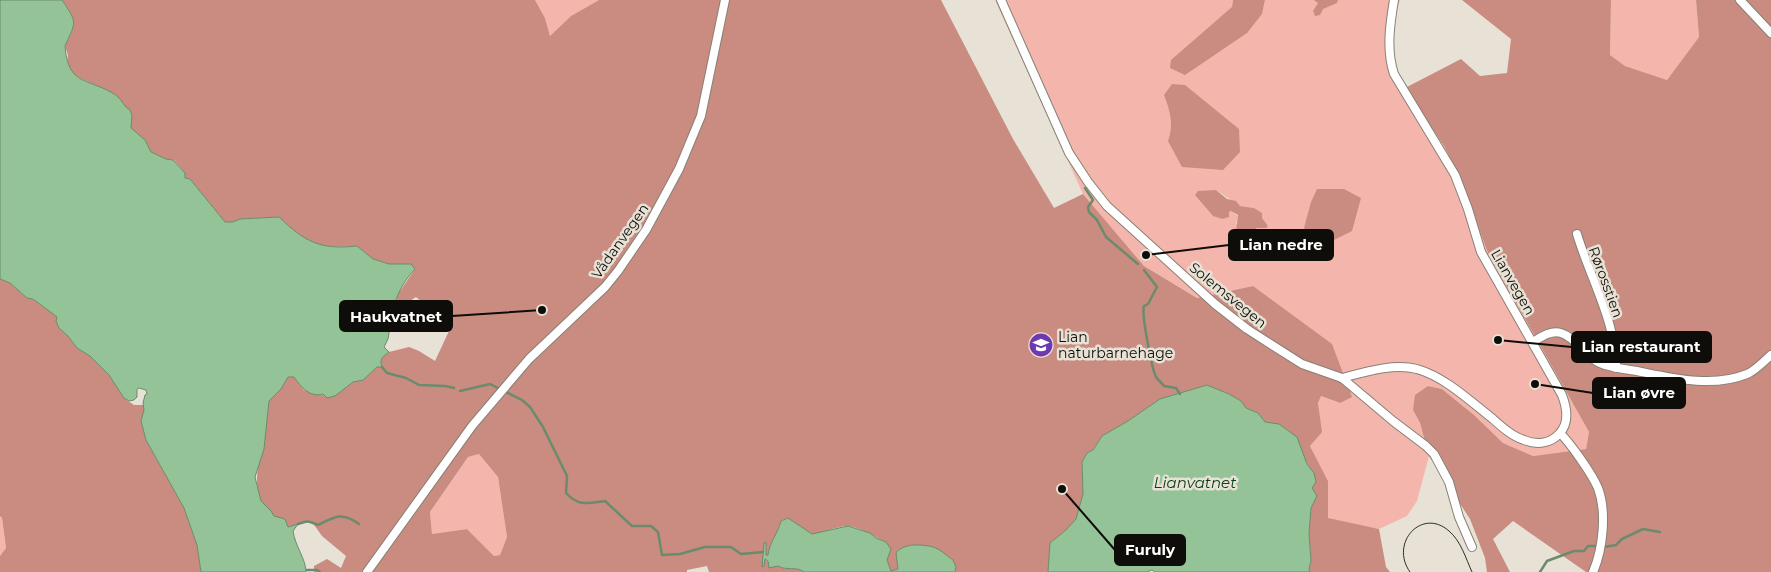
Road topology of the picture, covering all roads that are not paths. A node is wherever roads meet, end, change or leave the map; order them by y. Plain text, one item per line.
1 (725, 0) edge
2 (1001, 0) edge
3 (1394, 0) edge
4 (1740, 0) edge
5 (1771, 33) edge
6 (1577, 234) dead end
7 (1533, 342) junction
8 (1771, 355) edge
9 (1616, 368) junction
10 (1342, 378) junction
11 (1560, 433) junction
12 (1472, 547) dead end
13 (367, 572) edge
14 (1593, 572) edge

1 - 13 street, Vådanvegen
2 - 10 street, Solemsvegen
3 - 7 street, Lianvegen
4 - 5 street
6 - 9 street, Rørosstien
7 - 9 street
7 - 11 street, Lianvegen
8 - 9 street
10 - 11 street
10 - 12 street, Solemsvegen
11 - 14 street

